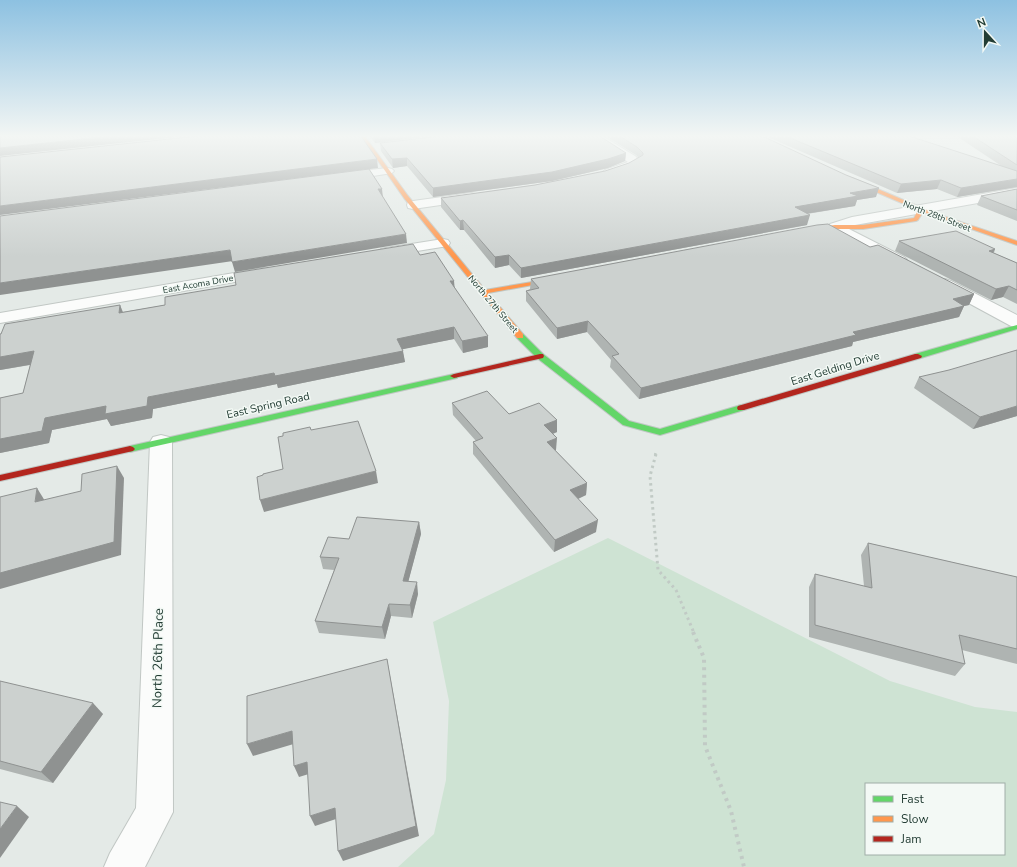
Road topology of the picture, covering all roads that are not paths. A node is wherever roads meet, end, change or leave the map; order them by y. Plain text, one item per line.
1 (352, 175) edge
2 (391, 175) edge
3 (841, 175) edge
4 (331, 178) edge
5 (1017, 192) edge
6 (480, 195) edge
7 (412, 205) junction
8 (921, 210) junction
9 (835, 227) junction
10 (791, 233) edge
11 (443, 243) junction
12 (1017, 243) edge
13 (373, 254) edge
14 (911, 266) edge
15 (280, 270) edge
16 (566, 276) edge
17 (932, 278) edge
18 (483, 292) junction
19 (0, 318) edge
20 (1017, 322) edge
21 (1017, 327) edge
22 (540, 356) junction
23 (660, 432) joint
24 (161, 442) junction
25 (0, 478) edge
26 (124, 867) edge

1 - 4 street
2 - 7 street, North 27th Street
3 - 8 street, North 28th Street
5 - 8 street
6 - 7 street
7 - 11 street, North 27th Street
8 - 9 street
8 - 12 street, North 28th Street
9 - 10 street
9 - 14 street
11 - 13 street
11 - 18 street, North 27th Street
15 - 19 street, East Acoma Drive
16 - 18 street
17 - 20 street
18 - 22 street, North 27th Street
21 - 23 street, East Gelding Drive
22 - 23 street, North 27th Street
22 - 24 street, East Spring Road
24 - 25 street, East Spring Road
24 - 26 street, North 26th Place

